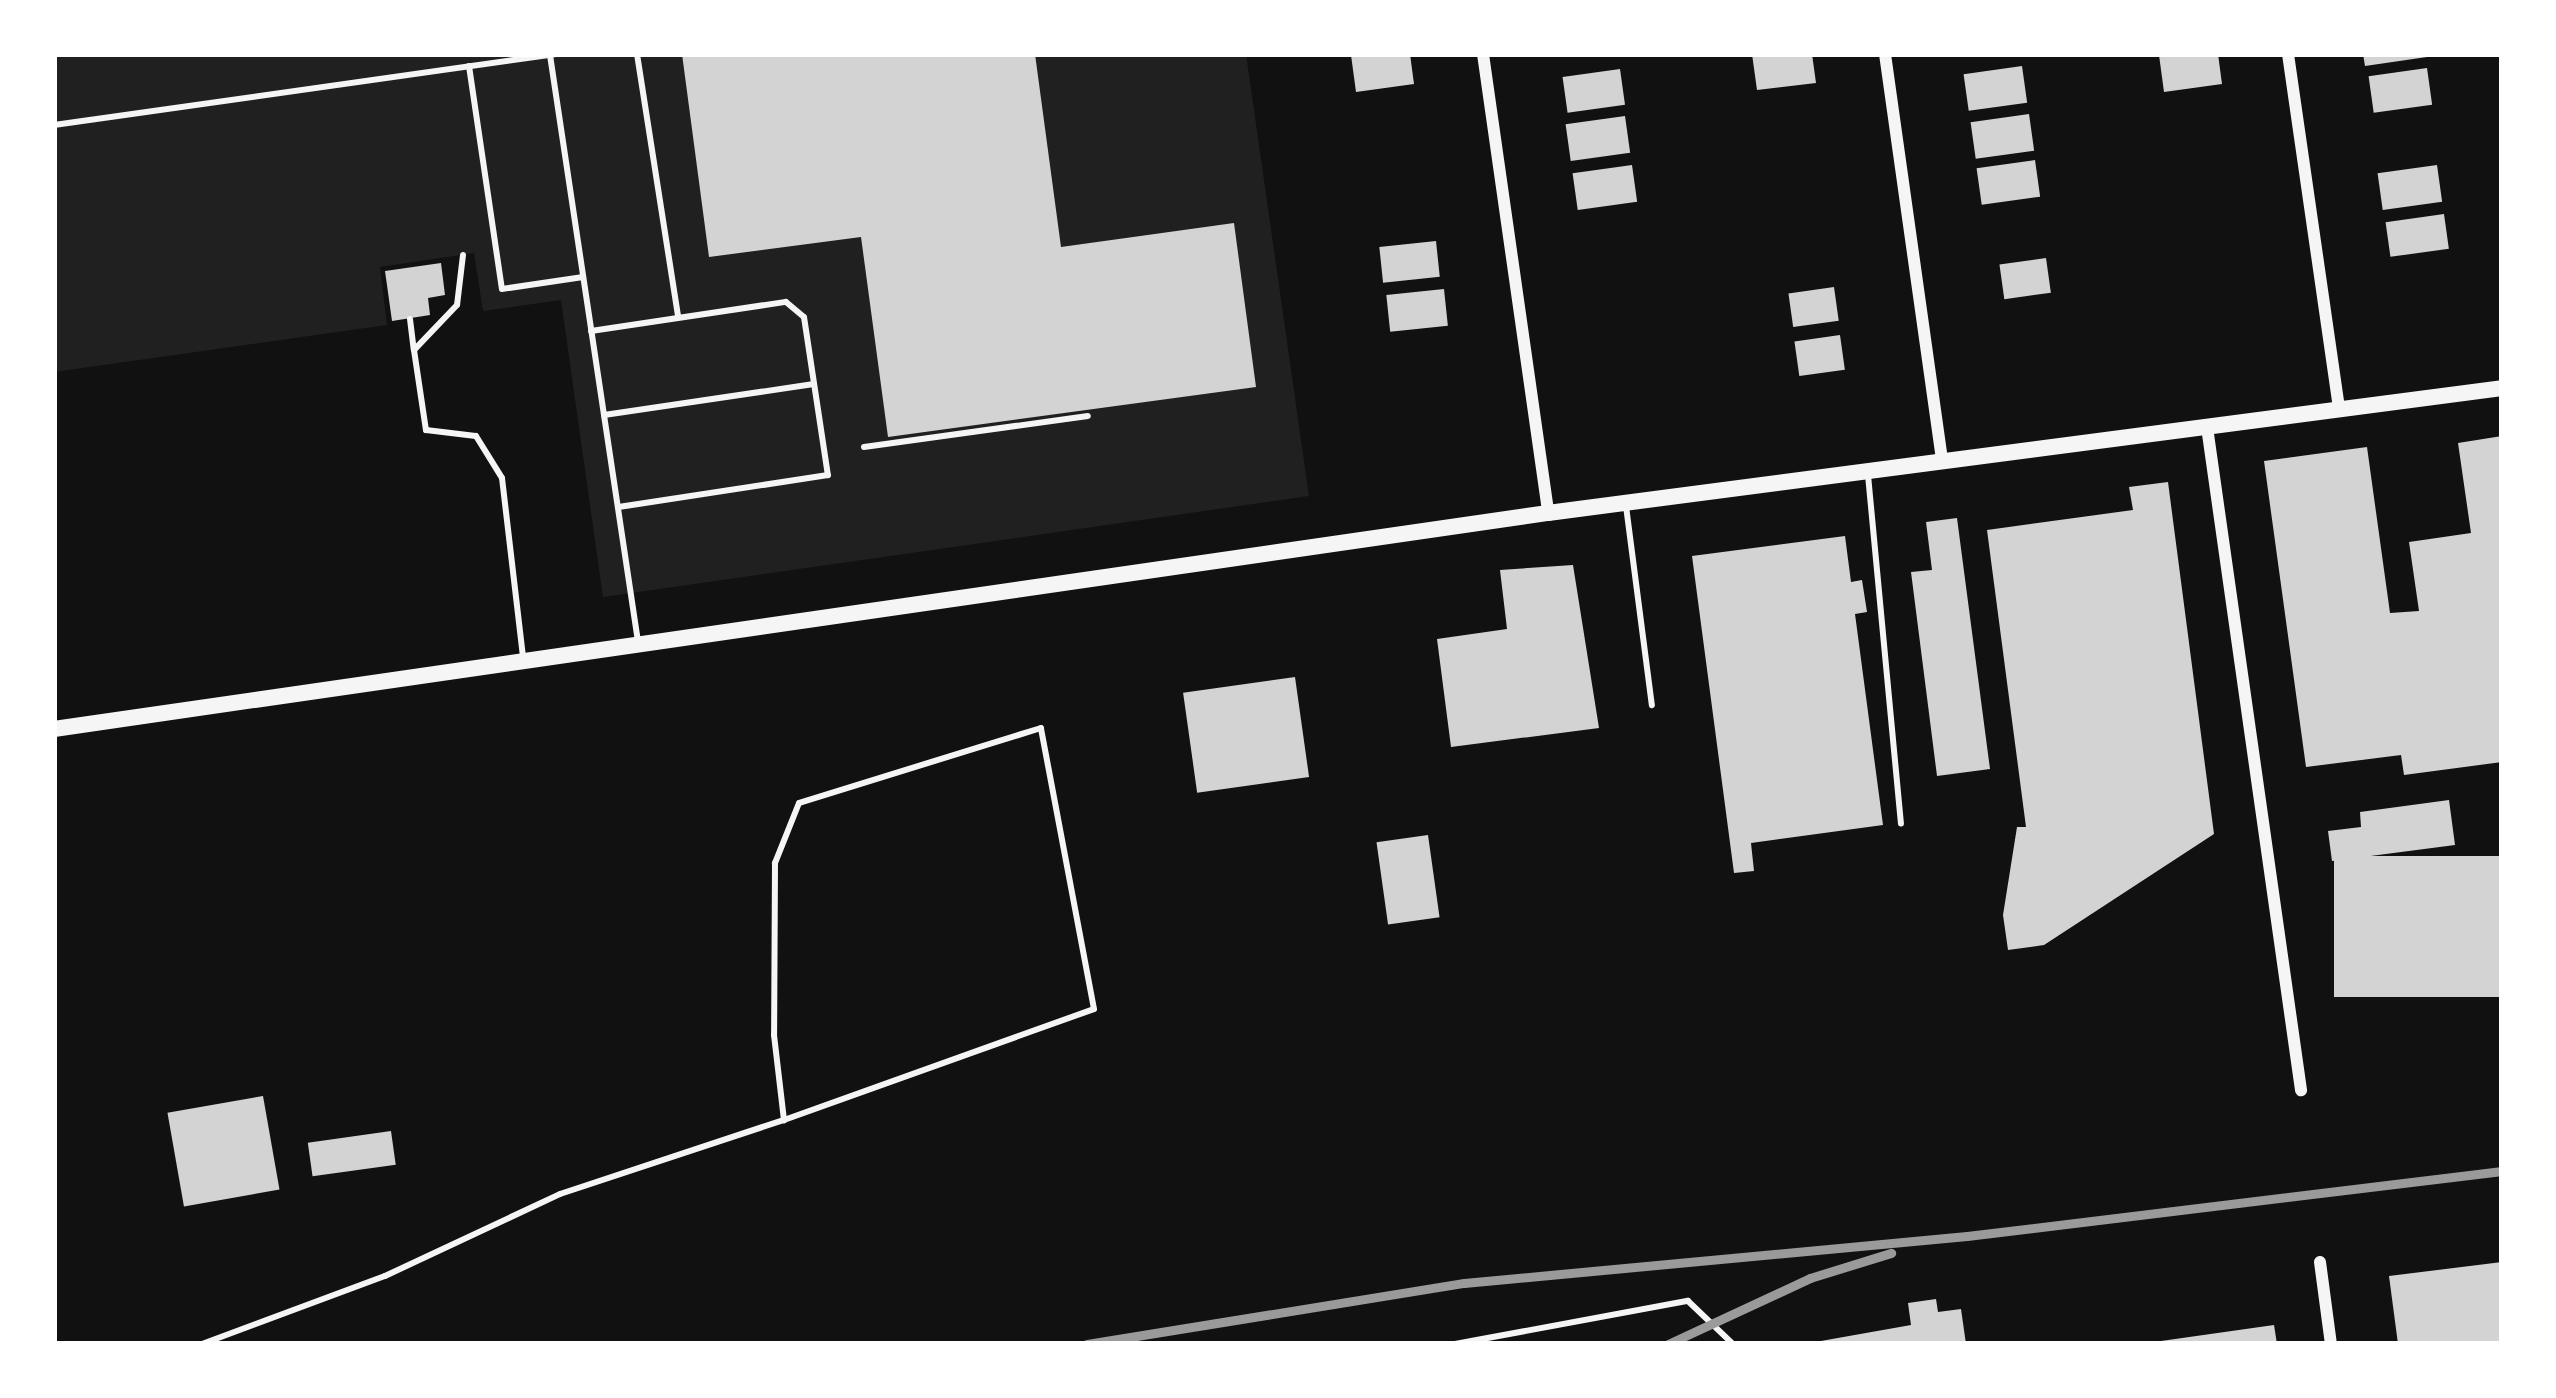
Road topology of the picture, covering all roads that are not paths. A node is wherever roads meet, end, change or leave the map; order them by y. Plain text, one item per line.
1 (553, 54) edge
2 (637, 54) edge
3 (1483, 54) edge
4 (1885, 54) edge
5 (2288, 54) edge
6 (469, 66) junction
7 (54, 125) edge
8 (463, 255) dead end
9 (54, 276) edge
10 (584, 277) junction
11 (54, 298) edge
12 (678, 318) junction
13 (410, 319) dead end
14 (591, 331) junction
15 (414, 350) junction
16 (814, 384) junction
17 (2502, 388) edge
18 (2339, 410) junction
19 (604, 415) junction
20 (2207, 427) junction
21 (1942, 461) junction
22 (1868, 471) junction
23 (1626, 503) junction
24 (618, 507) junction
25 (1548, 512) junction
26 (638, 642) junction
27 (524, 658) junction
28 (1652, 705) dead end
29 (54, 729) edge
30 (1900, 824) dead end
31 (2301, 1090) dead end
32 (784, 1120) junction
33 (2320, 1262) dead end
34 (202, 1344) edge
35 (1455, 1344) edge
36 (1732, 1344) edge
37 (2331, 1344) edge

1 - 6 lane
1 - 10 lane
2 - 12 lane
3 - 25 street
4 - 21 street
5 - 18 street
6 - 7 lane
6 - 10 lane
8 - 15 lane
9 - 11 lane
10 - 14 lane
12 - 14 lane
12 - 16 lane
13 - 15 lane
14 - 19 lane
15 - 27 lane
16 - 19 lane
16 - 24 lane
17 - 18 street
18 - 20 street
19 - 24 lane
20 - 21 street
20 - 31 street
21 - 22 street
22 - 23 street
22 - 30 lane
23 - 25 street
23 - 28 lane
24 - 26 lane
25 - 26 street
26 - 27 street
27 - 29 street
32 - 32 lane
32 - 34 lane
33 - 37 street
35 - 36 lane

